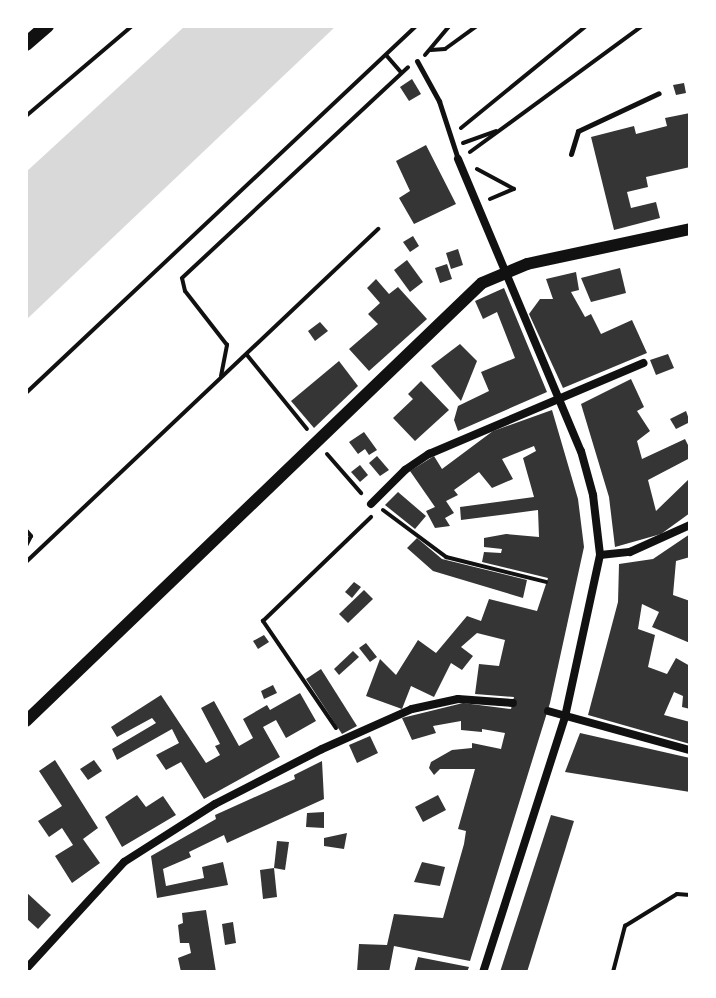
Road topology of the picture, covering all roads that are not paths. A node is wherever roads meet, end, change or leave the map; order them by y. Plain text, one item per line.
1 (47, 26) edge
2 (26, 44) edge
3 (417, 61) road end
4 (659, 93) dead end
5 (571, 154) dead end
6 (462, 157) joint
7 (690, 229) edge
8 (505, 272) junction
9 (643, 363) dead end
10 (562, 399) junction
11 (371, 504) road end
12 (690, 525) edge
13 (600, 555) junction
14 (513, 703) dead end
15 (548, 711) dead end
16 (565, 717) junction
17 (26, 721) edge
18 (690, 750) edge
19 (26, 969) edge
20 (483, 972) edge

1 - 2 main road
3 - 6 lane
4 - 5 lane
6 - 8 street
7 - 8 street
8 - 10 street
8 - 17 street
9 - 10 street
10 - 11 street
10 - 13 street
12 - 13 street
13 - 16 street
14 - 19 street
15 - 16 street
16 - 18 street
16 - 20 street

